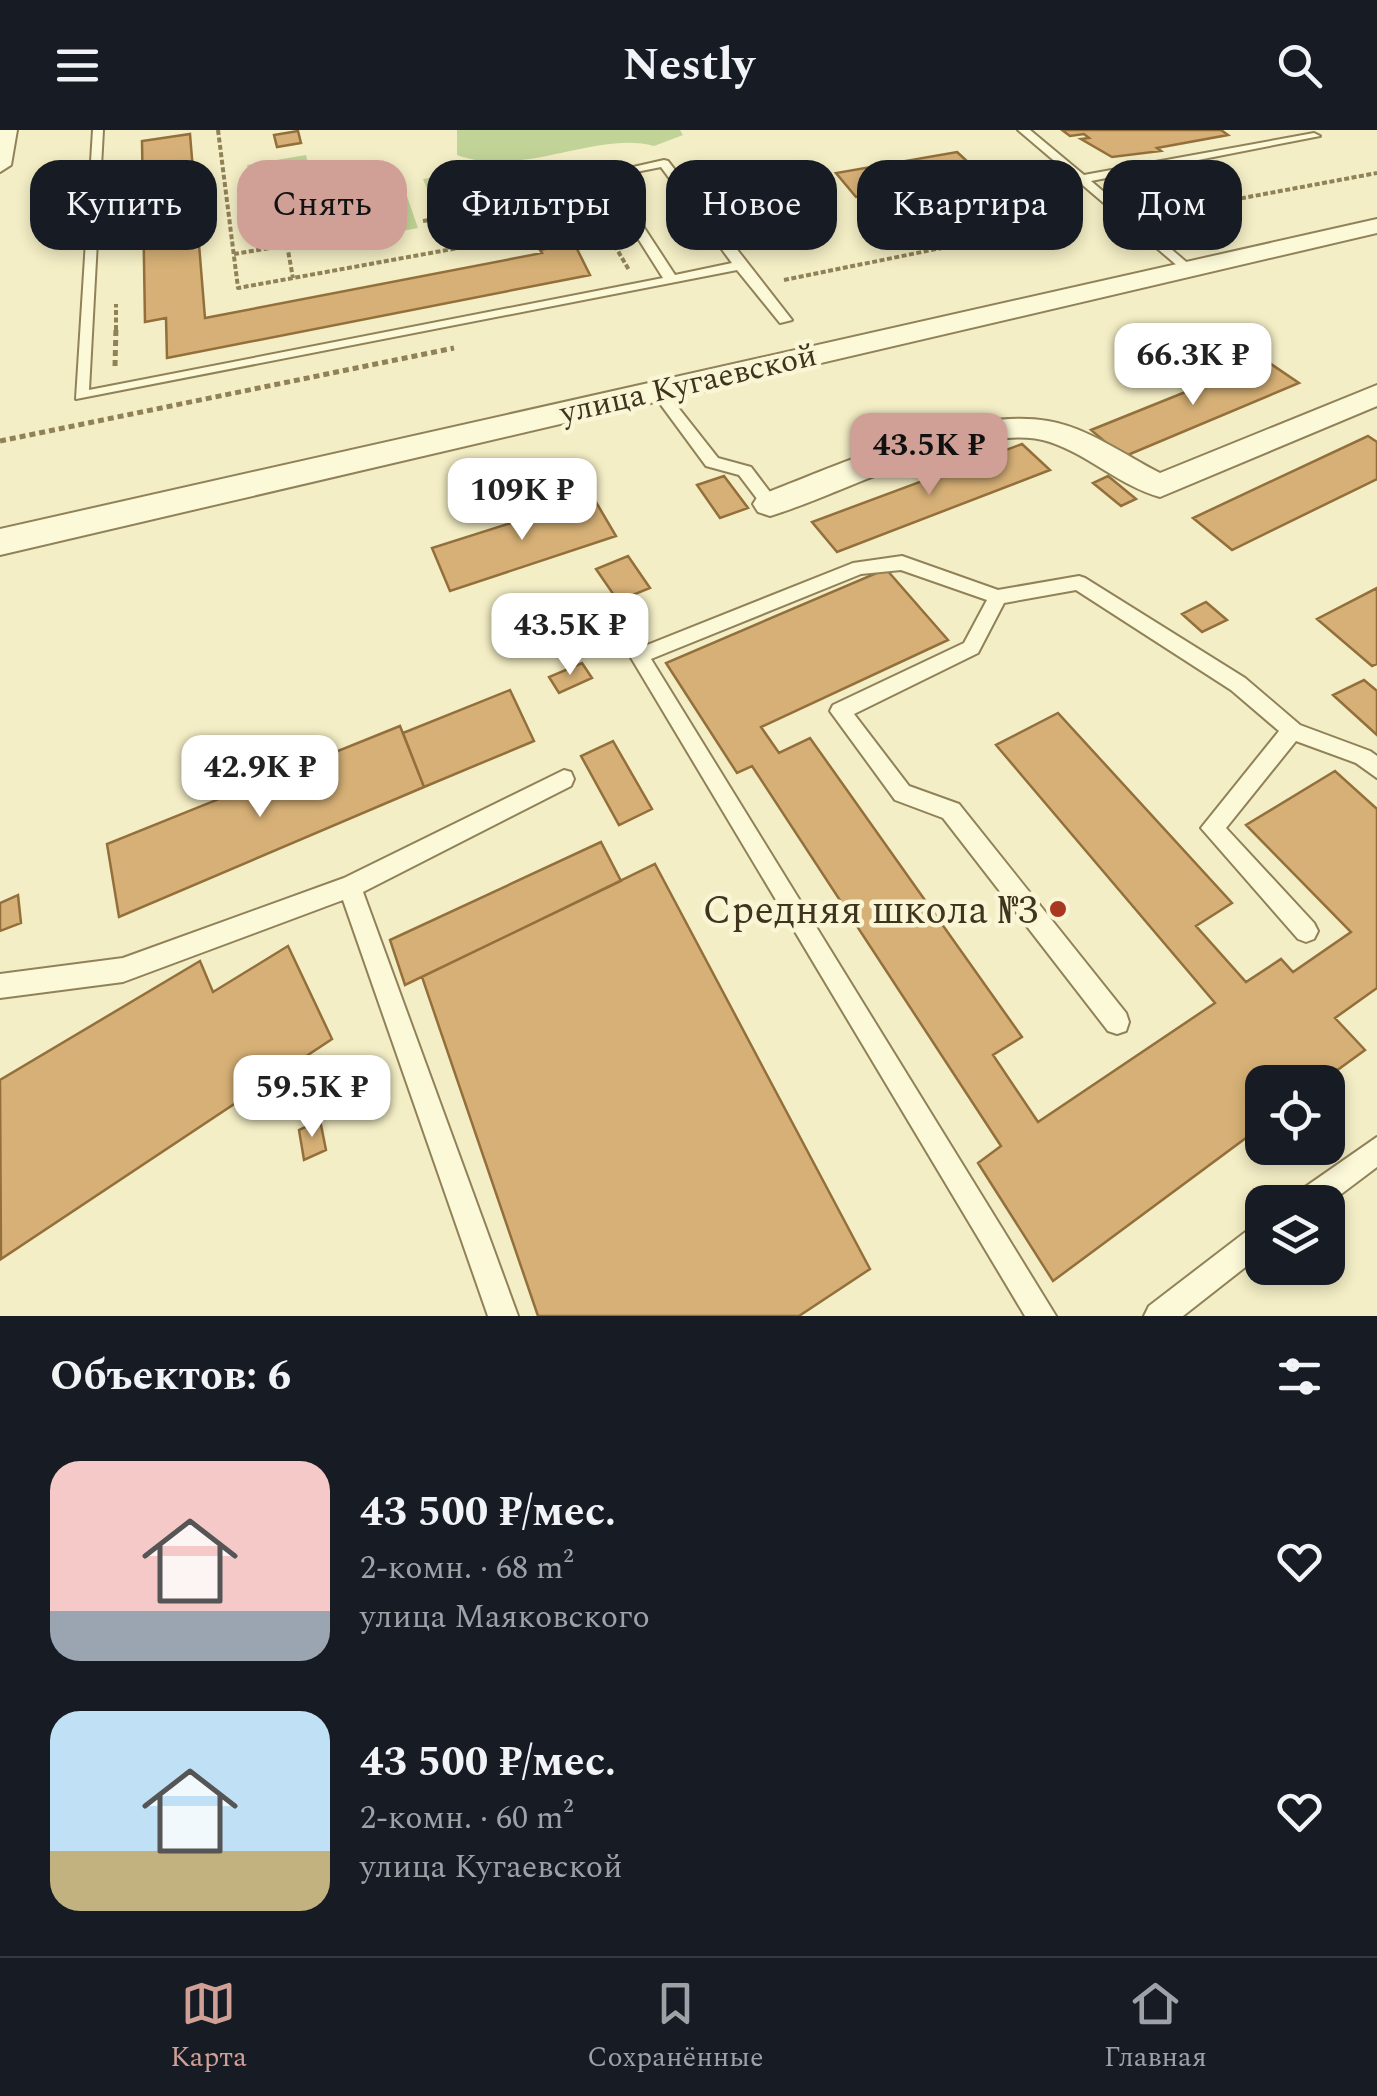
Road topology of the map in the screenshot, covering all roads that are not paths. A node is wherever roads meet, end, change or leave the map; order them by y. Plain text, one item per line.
1 (6, 130) edge
2 (98, 130) edge
3 (1024, 130) edge
4 (1278, 130) edge
5 (1314, 136) dead end
6 (1292, 140) junction
7 (1059, 160) edge
8 (0, 165) edge
9 (1083, 180) edge
10 (1083, 181) edge
11 (1377, 226) edge
12 (740, 265) junction
13 (1186, 270) junction
14 (670, 280) junction
15 (785, 320) dead end
16 (657, 390) junction
17 (1377, 395) edge
18 (770, 504) joint
19 (0, 542) edge
20 (998, 597) junction
21 (1293, 731) junction
22 (1377, 769) edge
23 (564, 779) dead end
24 (350, 887) junction
25 (1306, 930) dead end
26 (0, 986) edge
27 (1118, 1022) dead end
28 (1377, 1150) edge
29 (1331, 1185) edge
30 (1245, 1250) edge
31 (503, 1316) edge
32 (1041, 1316) edge
33 (1159, 1316) edge

1 - 8 street
2 - 14 lane
3 - 7 lane
4 - 6 lane
5 - 6 lane
6 - 9 lane
10 - 13 lane
11 - 13 street, улица Кугаевской
12 - 14 lane
12 - 14 lane
12 - 15 lane
13 - 16 street, улица Кугаевской
16 - 18 lane
16 - 19 street, улица Кугаевской
17 - 18 street
20 - 21 lane
20 - 27 lane
20 - 32 lane
21 - 22 lane
21 - 25 lane
23 - 24 lane
24 - 26 lane
24 - 31 lane
28 - 29 lane
30 - 33 lane

